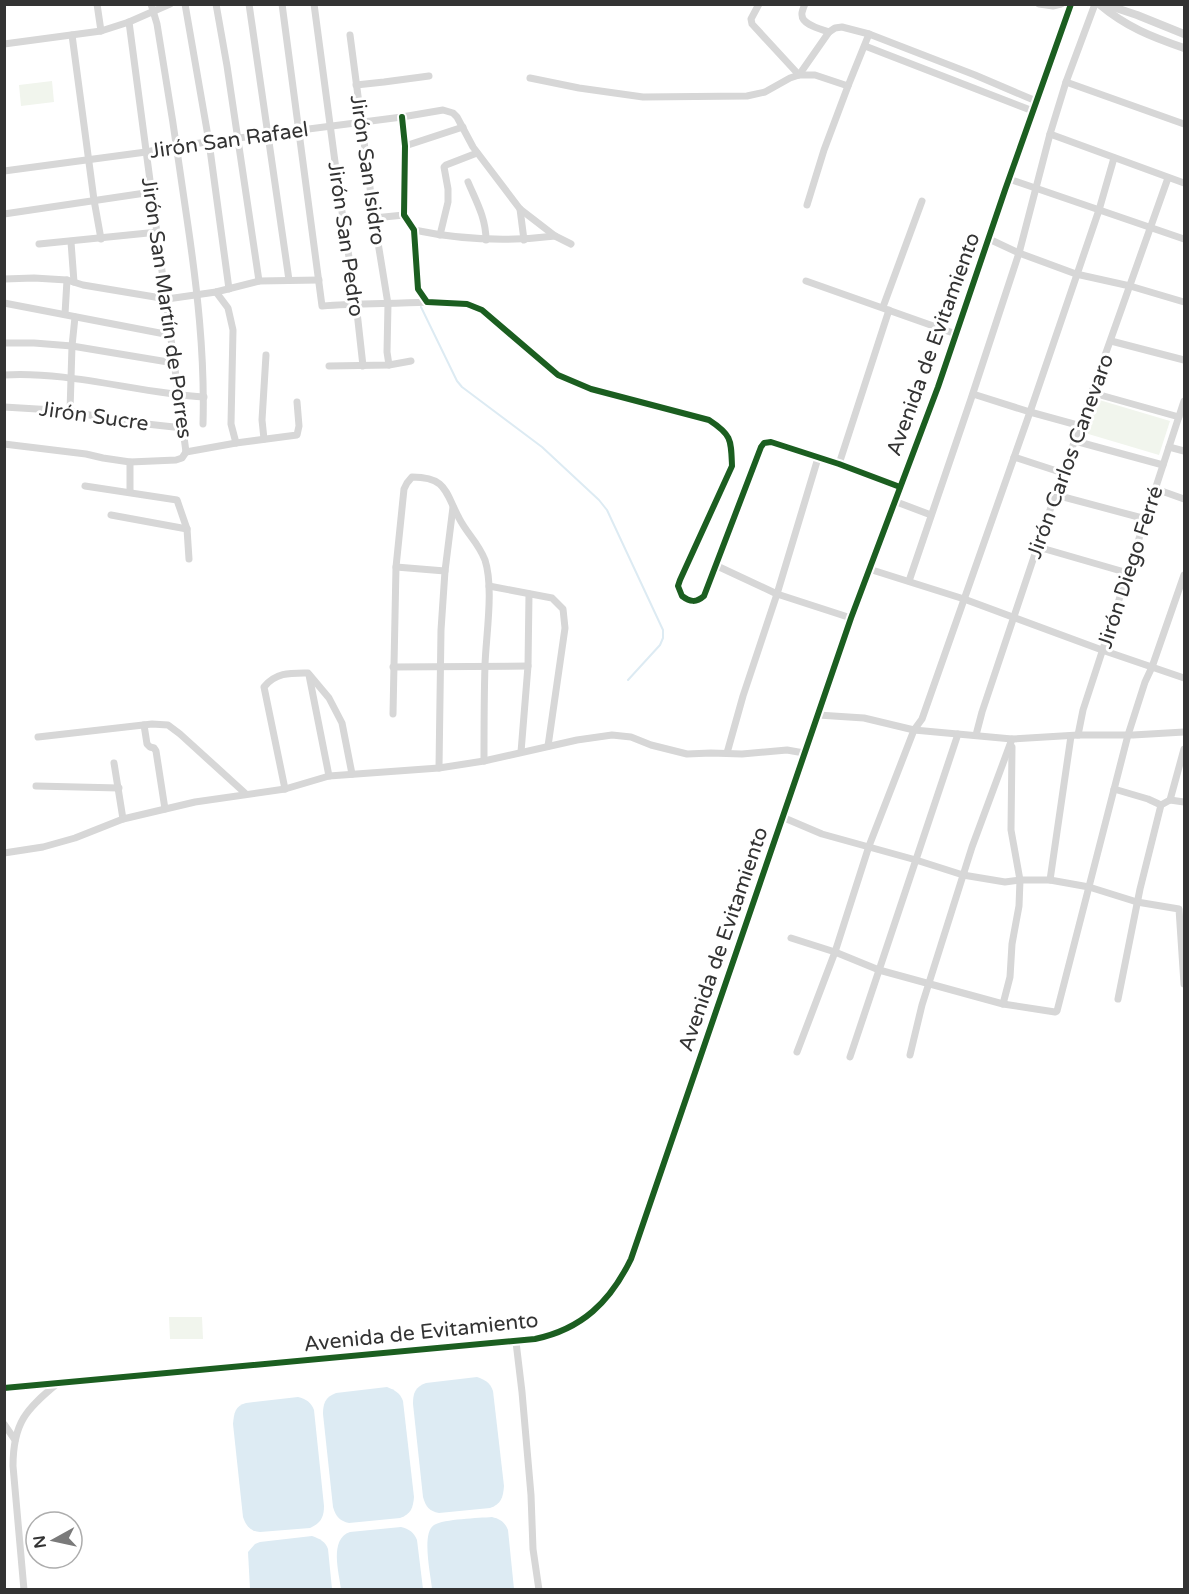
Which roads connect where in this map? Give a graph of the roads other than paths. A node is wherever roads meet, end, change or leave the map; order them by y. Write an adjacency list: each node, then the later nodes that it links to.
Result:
1 (97, 4): 16 (street)
2 (170, 4): 14 (street)
3 (185, 4): 42 (street)
4 (216, 4): 41 (street)
5 (249, 4): 39 (street)
6 (282, 4): 38 (street)
7 (314, 4): 36 (street, Jirón San Pedro)
8 (759, 4): 25 (street)
9 (804, 4): 17 (street)
10 (1039, 4): 11 (street)
11 (1060, 4)
12 (1071, 4): 31 (street, Avenida de Evitamiento)
13 (1099, 4): 19 (street); 24 (street); 28 (street)
14 (153, 8): 15 (street); 43 (street)
15 (129, 22): 16 (street); 45 (street, Jirón San Martín de Porres)
16 (101, 31): 20 (street)
17 (828, 32): 18 (street); 25 (street)
18 (869, 34): 23 (street); 31 (street)
19 (1185, 34)
20 (72, 35): 22 (street); 48 (street)
21 (350, 35): 29 (street, Jirón San Isidro)
22 (4, 44)
23 (865, 46): 30 (street); 32 (street)
24 (1185, 48)
25 (799, 75): 27 (street); 30 (street)
26 (429, 76): 29 (street)
27 (530, 78)
28 (1066, 82): 35 (street); 40 (street)
29 (356, 85): 34 (street, Jirón San Isidro)
30 (848, 86): 58 (street)
31 (1036, 101): 32 (street, Avenida de Evitamiento)
32 (1033, 111): 51 (street, Avenida de Evitamiento)
33 (402, 117): 34 (street, Jirón San Rafael); 37 (street, Jirón San Rafael); 44 (street)
34 (362, 122): 36 (street, Jirón San Rafael); 63 (street, Jirón San Isidro)
35 (1185, 124)
36 (330, 126): 38 (street, Jirón San Rafael); 93 (street, Jirón San Pedro)
37 (463, 127): 44 (street); 46 (street)
38 (299, 130): 39 (street, Jirón San Rafael); 81 (street)
39 (268, 134): 41 (street, Jirón San Rafael); 80 (street)
40 (1050, 134): 47 (street); 54 (street)
41 (238, 138): 42 (street, Jirón San Rafael); 84 (street)
42 (208, 142): 43 (street, Jirón San Rafael); 86 (street)
43 (177, 146): 45 (street, Jirón San Rafael); 88 (street)
44 (405, 146): 62 (street)
45 (146, 152): 48 (street, Jirón San Rafael); 55 (street, Jirón San Martín de Porres)
46 (477, 153): 59 (street); 67 (street)
47 (1114, 159): 50 (street); 60 (street)
48 (89, 160): 49 (street, Jirón San Rafael); 56 (street)
49 (4, 171)
50 (1168, 178): 53 (street); 64 (street, Jirón Carlos Canevaro)
51 (1009, 179): 54 (street); 69 (street, Avenida de Evitamiento)
52 (468, 182): 72 (street)
53 (1185, 183)
54 (1036, 188): 60 (street); 77 (street)
55 (152, 192): 56 (street); 66 (street, Jirón San Martín de Porres)
56 (94, 200): 61 (street); 70 (street)
57 (922, 201): 95 (street)
58 (807, 206)
59 (519, 209): 68 (street); 73 (street)
60 (1099, 210): 64 (street); 78 (street)
61 (4, 214)
62 (404, 215): 63 (street); 65 (street)
63 (374, 218): 94 (street, Jirón San Isidro)
64 (1152, 228): 71 (street); 85 (street, Jirón Carlos Canevaro)
65 (414, 230): 67 (street); 90 (street)
66 (158, 232): 70 (street); 89 (street, Jirón San Martín de Porres)
67 (440, 235): 72 (street)
68 (555, 236): 73 (street); 76 (street)
69 (988, 238): 77 (street); 98 (street, Avenida de Evitamiento)
70 (101, 239): 74 (street)
71 (1185, 239)
72 (486, 240): 73 (street)
73 (524, 240)
74 (71, 242): 75 (street); 83 (street)
75 (39, 244)
76 (571, 244)
77 (1019, 253): 78 (street); 112 (street)
78 (1076, 274): 85 (street); 120 (street)
79 (4, 279): 83 (street)
80 (289, 280): 81 (street); 84 (street)
81 (319, 280): 93 (street)
82 (806, 280): 95 (street)
83 (70, 281): 89 (street); 96 (street)
84 (259, 282): 86 (street)
85 (1130, 286): 91 (street); 100 (street, Jirón Carlos Canevaro)
86 (229, 289): 87 (street)
87 (216, 292): 88 (street); 127 (street)
88 (198, 295): 89 (street); 115 (street)
89 (166, 299): 99 (street, Jirón San Martín de Porres)
90 (427, 302): 94 (street); 152 (street)
91 (1185, 302)
92 (4, 303): 96 (street)
93 (356, 303): 94 (street); 109 (street, Jirón San Pedro)
94 (388, 304): 107 (street, Jirón San Isidro)
95 (886, 308): 98 (street); 135 (street)
96 (65, 314): 97 (street)
97 (75, 317): 99 (street); 102 (street)
98 (956, 334): 139 (street, Avenida de Evitamiento)
99 (170, 335): 106 (street, Jirón San Martín de Porres)
100 (1111, 341): 104 (street); 113 (street, Jirón Carlos Canevaro)
101 (4, 343): 102 (street)
102 (72, 346): 106 (street); 111 (street)
103 (266, 355): 125 (street)
104 (1185, 360)
105 (411, 361): 107 (street)
106 (174, 363): 114 (street, Jirón San Martín de Porres)
107 (389, 365): 109 (street)
108 (329, 366): 109 (street)
109 (363, 366)
110 (4, 375): 111 (street)
111 (71, 379): 114 (street); 119 (street)
112 (973, 393): 120 (street); 147 (street)
113 (1093, 393): 121 (street); 123 (street, Jirón Carlos Canevaro)
114 (179, 395): 115 (street); 124 (street, Jirón San Martín de Porres)
115 (204, 397): 122 (street)
116 (1185, 400): 121 (street, Jirón Diego Ferré)
117 (297, 402): 125 (street)
118 (4, 407): 119 (street, Jirón Sucre)
119 (70, 411): 124 (street, Jirón Sucre)
120 (1030, 412): 123 (street); 132 (street)
121 (1179, 417): 129 (street, Jirón Diego Ferré)
122 (203, 424)
123 (1081, 426): 126 (street, Jirón Carlos Canevaro)
124 (183, 428): 131 (street, Jirón San Martín de Porres)
125 (264, 439): 127 (street)
126 (1075, 441): 136 (street); 137 (street, Jirón Carlos Canevaro)
127 (236, 443): 131 (street)
128 (4, 444): 134 (street)
129 (1170, 447): 130 (street); 136 (street, Jirón Diego Ferré)
130 (1185, 451)
131 (186, 452): 134 (street)
132 (1014, 457): 137 (street); 162 (street)
133 (818, 458): 135 (street); 152 (street); 161 (street)
134 (130, 462): 141 (street)
135 (839, 464): 139 (street)
136 (1163, 465): 140 (street, Jirón Diego Ferré)
137 (1063, 473): 142 (street, Jirón Carlos Canevaro)
138 (85, 486): 141 (street)
139 (900, 487): 144 (street, Avenida de Evitamiento)
140 (1156, 489): 143 (street); 148 (street, Jirón Diego Ferré)
141 (130, 492): 149 (street)
142 (1056, 495): 148 (street); 150 (street, Jirón Carlos Canevaro)
143 (1185, 499)
144 (894, 501): 147 (street); 154 (street, Avenida de Evitamiento)
145 (453, 504): 153 (street); 155 (street); 159 (street)
146 (111, 515): 149 (street)
147 (932, 515): 158 (street)
148 (1146, 519): 156 (street, Jirón Diego Ferré)
149 (187, 529): 151 (street)
150 (1038, 547): 156 (street); 163 (street, Jirón Carlos Canevaro)
151 (189, 559)
152 (715, 565): 161 (street)
153 (396, 567): 155 (street); 169 (street)
154 (869, 569): 158 (street); 164 (street, Avenida de Evitamiento)
155 (445, 571): 166 (street)
156 (1128, 573): 165 (street, Jirón Diego Ferré)
157 (1185, 575): 170 (street)
158 (909, 581): 162 (street)
159 (489, 586): 160 (street); 167 (street)
160 (529, 594): 168 (street); 184 (street)
161 (777, 594): 164 (street); 187 (street)
162 (964, 599): 163 (street); 176 (street)
163 (1014, 617): 165 (street); 179 (street, Jirón Carlos Canevaro)
164 (851, 618): 174 (street, Avenida de Evitamiento)
165 (1102, 650): 170 (street); 181 (street, Jirón Diego Ferré)
166 (440, 666): 167 (street); 169 (street); 191 (street)
167 (485, 666): 168 (street); 189 (street)
168 (528, 666): 186 (street)
169 (393, 667): 173 (street)
170 (1152, 667): 172 (street); 180 (street)
171 (308, 673): 192 (street); 193 (street); 196 (street)
172 (1185, 678)
173 (393, 714)
174 (818, 715): 176 (street); 188 (street, Avenida de Evitamiento)
175 (144, 725): 182 (street); 198 (street); 202 (street)
176 (914, 730): 178 (street); 205 (street)
177 (1185, 732): 180 (street)
178 (958, 734): 179 (street); 207 (street)
179 (976, 735): 183 (street)
180 (1128, 735): 181 (street); 197 (street)
181 (1075, 736): 183 (street); 210 (street, Jirón Diego Ferré)
182 (39, 737)
183 (1012, 739): 208 (street); 209 (street)
184 (548, 746): 186 (street); 187 (street)
185 (1185, 749): 199 (street)
186 (521, 752): 189 (street)
187 (727, 753): 188 (street)
188 (804, 753): 203 (street, Avenida de Evitamiento)
189 (484, 761): 191 (street)
190 (114, 763): 195 (street)
191 (439, 768): 192 (street)
192 (352, 774): 193 (street)
193 (329, 776): 196 (street)
194 (36, 786): 195 (street)
195 (119, 788): 204 (street)
196 (285, 789): 198 (street)
197 (1114, 789): 201 (street); 211 (street)
198 (246, 794): 202 (street)
199 (1170, 800): 200 (street); 201 (street)
200 (1185, 802)
201 (1161, 805): 212 (street)
202 (165, 809): 204 (street)
203 (782, 817): 205 (street); 224 (street, Avenida de Evitamiento)
204 (123, 819): 206 (street)
205 (869, 846): 207 (street); 215 (street)
206 (4, 853)
207 (916, 860): 208 (street); 216 (street)
208 (963, 875): 209 (street); 217 (street)
209 (1020, 880): 210 (street); 220 (street)
210 (1050, 880): 211 (street)
211 (1089, 888): 212 (street); 220 (street)
212 (1137, 902): 213 (street); 219 (street)
213 (1182, 909): 218 (street)
214 (792, 938): 215 (street)
215 (835, 952): 216 (street); 221 (street)
216 (879, 970): 217 (street); 223 (street)
217 (929, 984): 220 (street); 222 (street)
218 (1185, 984)
219 (1118, 999)
220 (1004, 1004)
221 (797, 1052)
222 (910, 1055)
223 (850, 1058)
224 (516, 1342): 225 (street, Avenida de Evitamiento); 230 (street)
225 (58, 1383): 226 (street, Avenida de Evitamiento); 228 (street)
226 (4, 1388)
227 (4, 1425): 228 (street)
228 (15, 1440): 229 (street)
229 (24, 1590)
230 (539, 1590)

